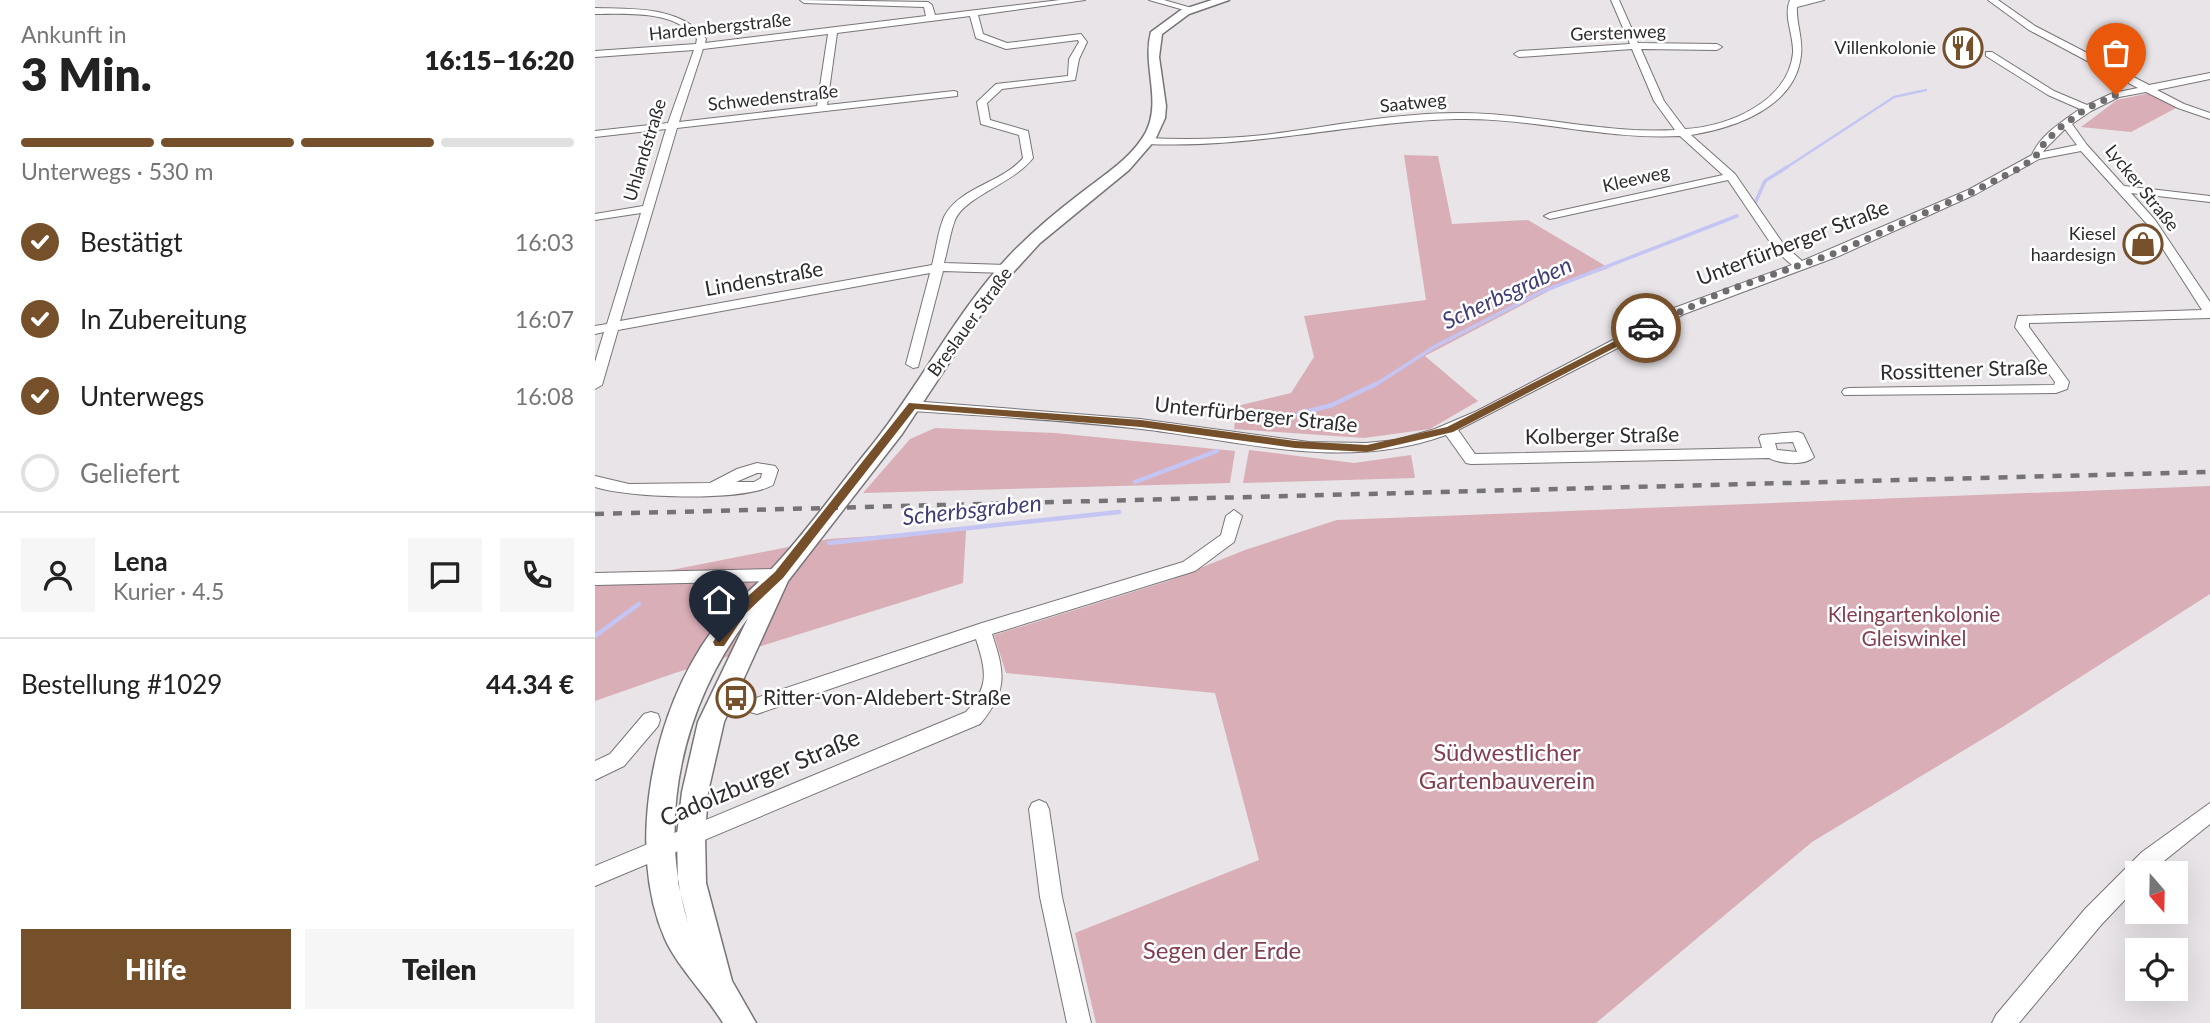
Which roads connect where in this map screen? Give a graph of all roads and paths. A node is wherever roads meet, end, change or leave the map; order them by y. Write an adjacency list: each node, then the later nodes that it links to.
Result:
1 (804, 0): 13 (street, Hardenbergstraße)
2 (1081, 0): 8 (street, Hardenbergstraße)
3 (1153, 0): 10 (street)
4 (1223, 0): 10 (main road, Breslauer Straße)
5 (1615, 0): 15 (street)
6 (1820, 0): 9 (street)
7 (1993, 0): 22 (street)
8 (1047, 2): 12 (street, Hardenbergstraße)
9 (1793, 2): 29 (street, Saatweg)
10 (1191, 9): 32 (main road, Breslauer Straße)
11 (595, 11): 16 (street)
12 (973, 12): 13 (street, Hardenbergstraße); 43 (street)
13 (931, 18): 14 (street, Hardenbergstraße)
14 (833, 30): 16 (street, Hardenbergstraße); 25 (street)
15 (1637, 46): 17 (street, Gerstenweg); 19 (street, Gerstenweg); 29 (street)
16 (698, 47): 18 (street, Hardenbergstraße); 28 (street, Uhlandstraße)
17 (1717, 47)
18 (595, 54)
19 (1519, 54)
20 (1989, 54): 24 (street)
21 (2210, 76): 22 (street, Unterfürberger Straße)
22 (2147, 88): 24 (street, Unterfürberger Straße); 26 (street)
23 (954, 94): 25 (street, Schwedenstraße)
24 (2087, 108): 27 (street, Unterfürberger Straße)
25 (821, 110): 28 (street, Schwedenstraße)
26 (2210, 116)
27 (2067, 124): 31 (street, Unterfürberger Straße); 33 (street, Lycker Straße)
28 (672, 127): 30 (street, Schwedenstraße); 39 (street, Uhlandstraße)
29 (1683, 133): 32 (street, Saatweg); 36 (street)
30 (595, 134)
31 (2051, 137): 33 (street); 34 (street, Unterfürberger Straße); 35 (street, Unterfürberger Straße)
32 (1147, 141): 44 (main road, Breslauer Straße)
33 (2081, 143): 34 (street, Unterfürberger Straße); 37 (street, Lycker Straße)
34 (2069, 148): 35 (street, Unterfürberger Straße)
35 (2036, 156): 42 (street, Unterfürberger Straße)
36 (1731, 176): 40 (street, Kleeweg); 42 (street)
37 (2124, 189): 38 (street); 45 (street, Lycker Straße)
38 (2210, 199)
39 (646, 209): 41 (street); 46 (street, Uhlandstraße)
40 (1550, 216)
41 (595, 217)
42 (1799, 265): 52 (street, Unterfürberger Straße)
43 (940, 267): 44 (street, Lindenstraße); 46 (street, Lindenstraße); 48 (street)
44 (1006, 269): 51 (main road, Breslauer Straße)
45 (2210, 313): 50 (street, Rossittener Straße)
46 (611, 327): 47 (street, Lindenstraße); 49 (street, Uhlandstraße)
47 (595, 330)
48 (913, 364)
49 (595, 386)
50 (1849, 392)
51 (912, 405): 52 (street, Unterfürberger Straße); 57 (main road, Breslauer Straße)
52 (1450, 430): 53 (street, Kolberger Straße)
53 (1770, 453)
54 (595, 481): 55 (street)
55 (716, 487)
56 (1234, 516): 59 (street)
57 (779, 575): 58 (street); 65 (main road, Breslauer Straße); 66 (main road, Breslauer Straße)
58 (595, 579)
59 (982, 630): 60 (street); 65 (street, Cadolzburger Straße)
60 (757, 706)
61 (650, 720): 62 (street)
62 (595, 771)
63 (1039, 809): 70 (street)
64 (2210, 812): 71 (street)
65 (691, 835): 66 (street, Cadolzburger Straße); 68 (main road, Breslauer Straße)
66 (659, 849): 67 (street, Cadolzburger Straße); 68 (main road, Breslauer Straße)
67 (595, 876)
68 (722, 991): 69 (main road, Breslauer Straße)
69 (741, 1023)
70 (1079, 1023)
71 (2004, 1023)

